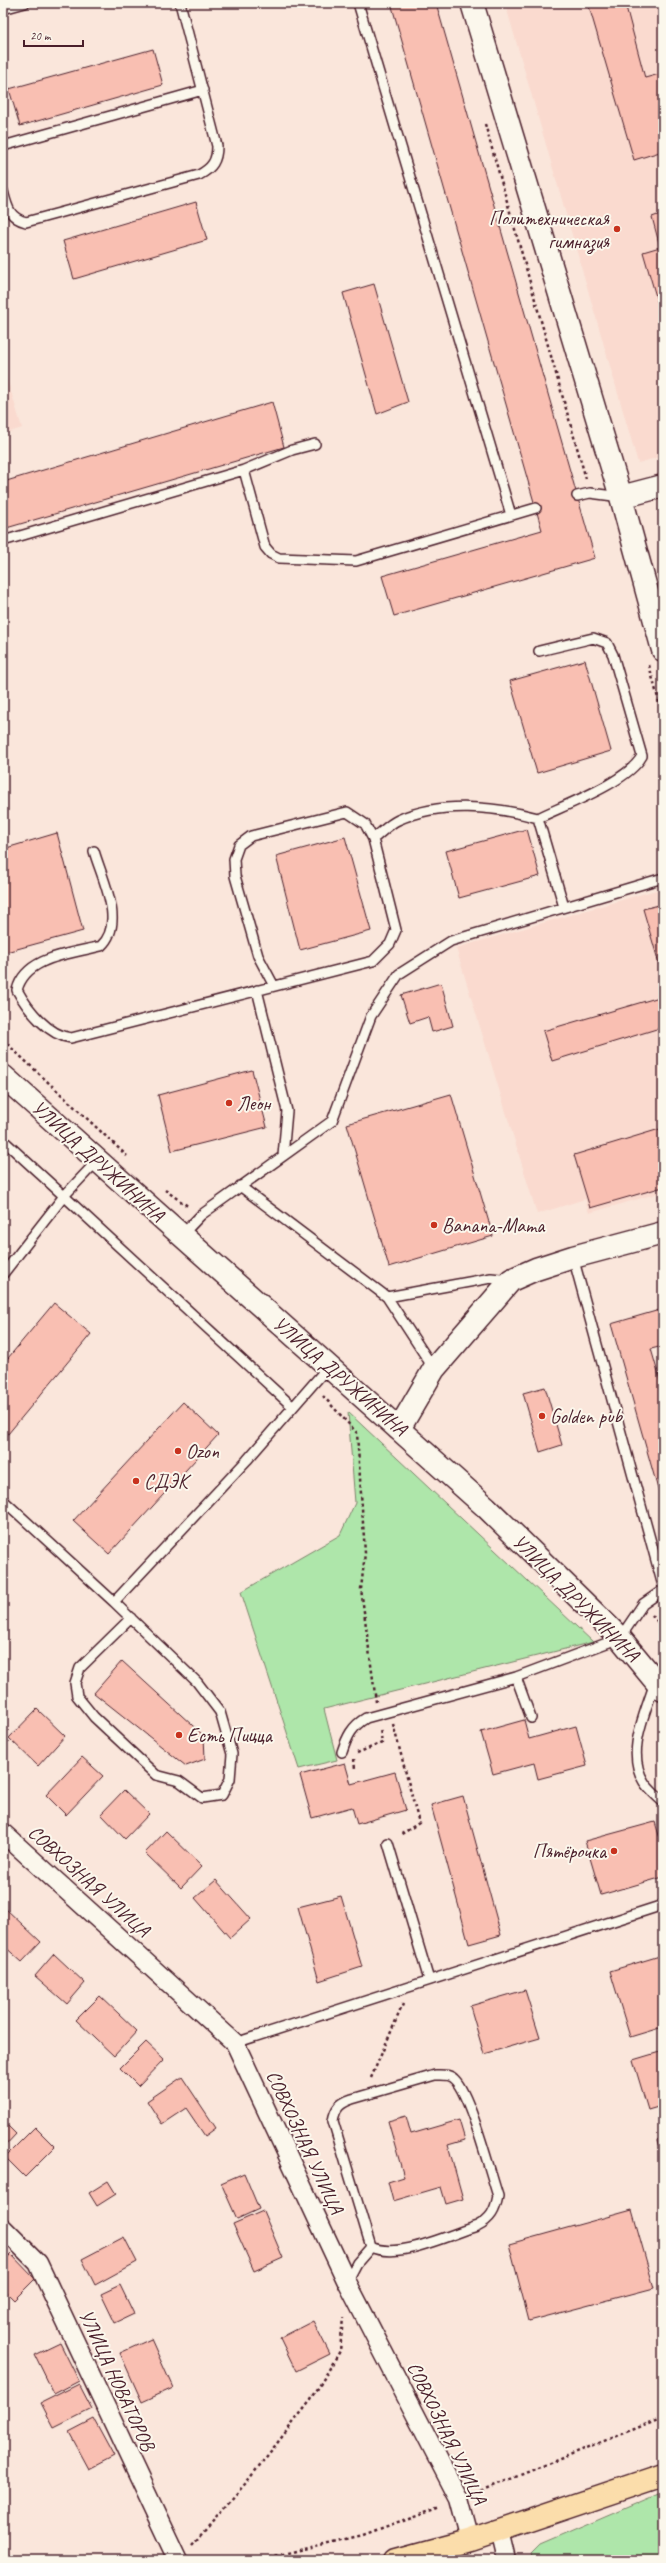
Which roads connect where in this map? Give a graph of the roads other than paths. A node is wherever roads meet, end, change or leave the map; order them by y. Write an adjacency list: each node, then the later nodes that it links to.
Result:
1 (24, 3): 5 (lane)
2 (180, 3): 6 (lane)
3 (358, 3): 15 (lane)
4 (472, 3): 13 (street)
5 (3, 9)
6 (203, 90): 7 (lane); 8 (lane)
7 (3, 146)
8 (3, 191)
9 (315, 444): 10 (lane)
10 (244, 470): 15 (lane); 16 (lane)
11 (663, 486): 13 (street)
12 (577, 496): 13 (lane)
13 (621, 498): 18 (street)
14 (536, 508): 15 (lane)
15 (512, 515)
16 (3, 541)
17 (539, 651): 19 (lane)
18 (656, 657)
19 (538, 818): 20 (lane); 23 (lane)
20 (373, 839): 24 (lane); 24 (lane)
21 (94, 851): 25 (lane)
22 (663, 878): 23 (lane)
23 (564, 907): 28 (lane)
24 (274, 986): 25 (lane)
25 (257, 990): 28 (lane)
26 (3, 1076): 29 (street, УЛИЦА ДРУЖИНИНА)
27 (3, 1140): 31 (lane)
28 (283, 1156): 30 (lane)
29 (97, 1161): 31 (lane); 33 (street, УЛИЦА ДРУЖИНИНА)
30 (240, 1186): 33 (lane); 37 (lane)
31 (64, 1196): 35 (lane); 40 (lane)
32 (663, 1233): 34 (street)
33 (181, 1236): 38 (street, УЛИЦА ДРУЖИНИНА)
34 (573, 1257): 36 (street); 43 (lane)
35 (3, 1274)
36 (511, 1280): 37 (lane); 39 (street)
37 (388, 1297): 39 (lane)
38 (328, 1367): 40 (lane); 41 (street, УЛИЦА ДРУЖИНИНА)
39 (434, 1369): 41 (street)
40 (293, 1407): 45 (lane)
41 (399, 1429): 47 (street, УЛИЦА ДРУЖИНИНА)
42 (3, 1500): 45 (lane)
43 (663, 1586)
44 (663, 1590): 47 (lane)
45 (114, 1602): 46 (lane)
46 (131, 1618): 46 (lane)
47 (620, 1638): 48 (lane); 49 (street, УЛИЦА ДРУЖИНИНА)
48 (516, 1677): 50 (lane); 51 (lane)
49 (659, 1685): 52 (lane)
50 (531, 1718)
51 (342, 1752)
52 (663, 1802)
53 (3, 1833): 57 (street, СОВХОЗНАЯ УЛИЦА)
54 (388, 1843): 56 (lane)
55 (663, 1904): 56 (lane)
56 (429, 1980): 57 (lane)
57 (235, 2043): 60 (street, СОВХОЗНАЯ УЛИЦА)
58 (3, 2228): 64 (street, УЛИЦА НОВАТОРОВ)
59 (371, 2247): 59 (lane); 60 (lane)
60 (347, 2282): 63 (street, СОВХОЗНАЯ УЛИЦА)
61 (663, 2475): 62 (main road)
62 (499, 2531): 63 (main road); 66 (street)
63 (470, 2540): 65 (main road)
64 (177, 2559)
65 (396, 2560)
66 (506, 2560)

